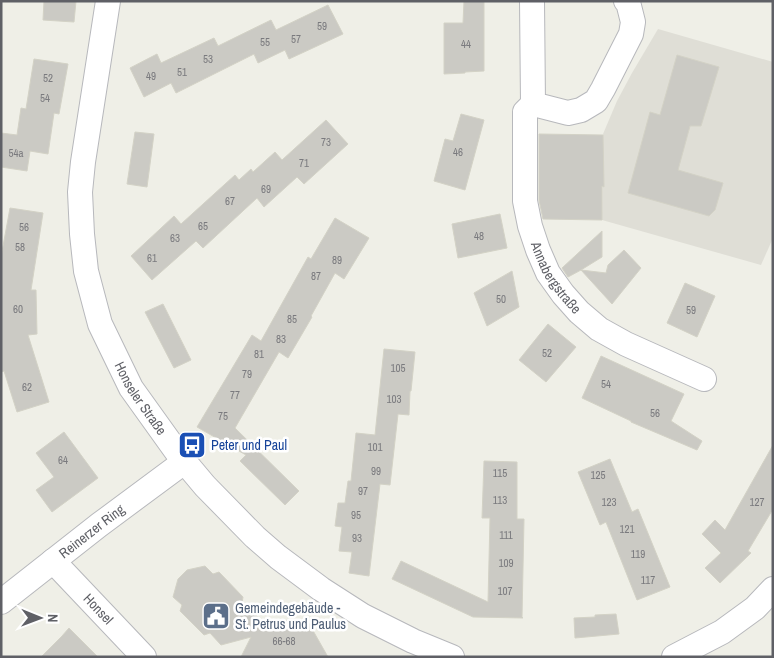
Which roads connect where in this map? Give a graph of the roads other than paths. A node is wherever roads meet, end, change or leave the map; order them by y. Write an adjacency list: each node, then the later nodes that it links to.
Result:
1 (108, 1): 6 (street, Honseler Straße)
2 (532, 1): 4 (street, Annabergstraße)
3 (626, 1): 4 (street)
4 (533, 104): 5 (street, Annabergstraße)
5 (704, 379)
6 (184, 462): 7 (street, Reinerzer Ring); 11 (street, Honseler Straße)
7 (53, 561): 9 (street, Reinerzer Ring); 10 (street, Honsel)
8 (773, 589): 12 (street)
9 (1, 602)
10 (144, 657)
11 (452, 657)
12 (674, 657)

